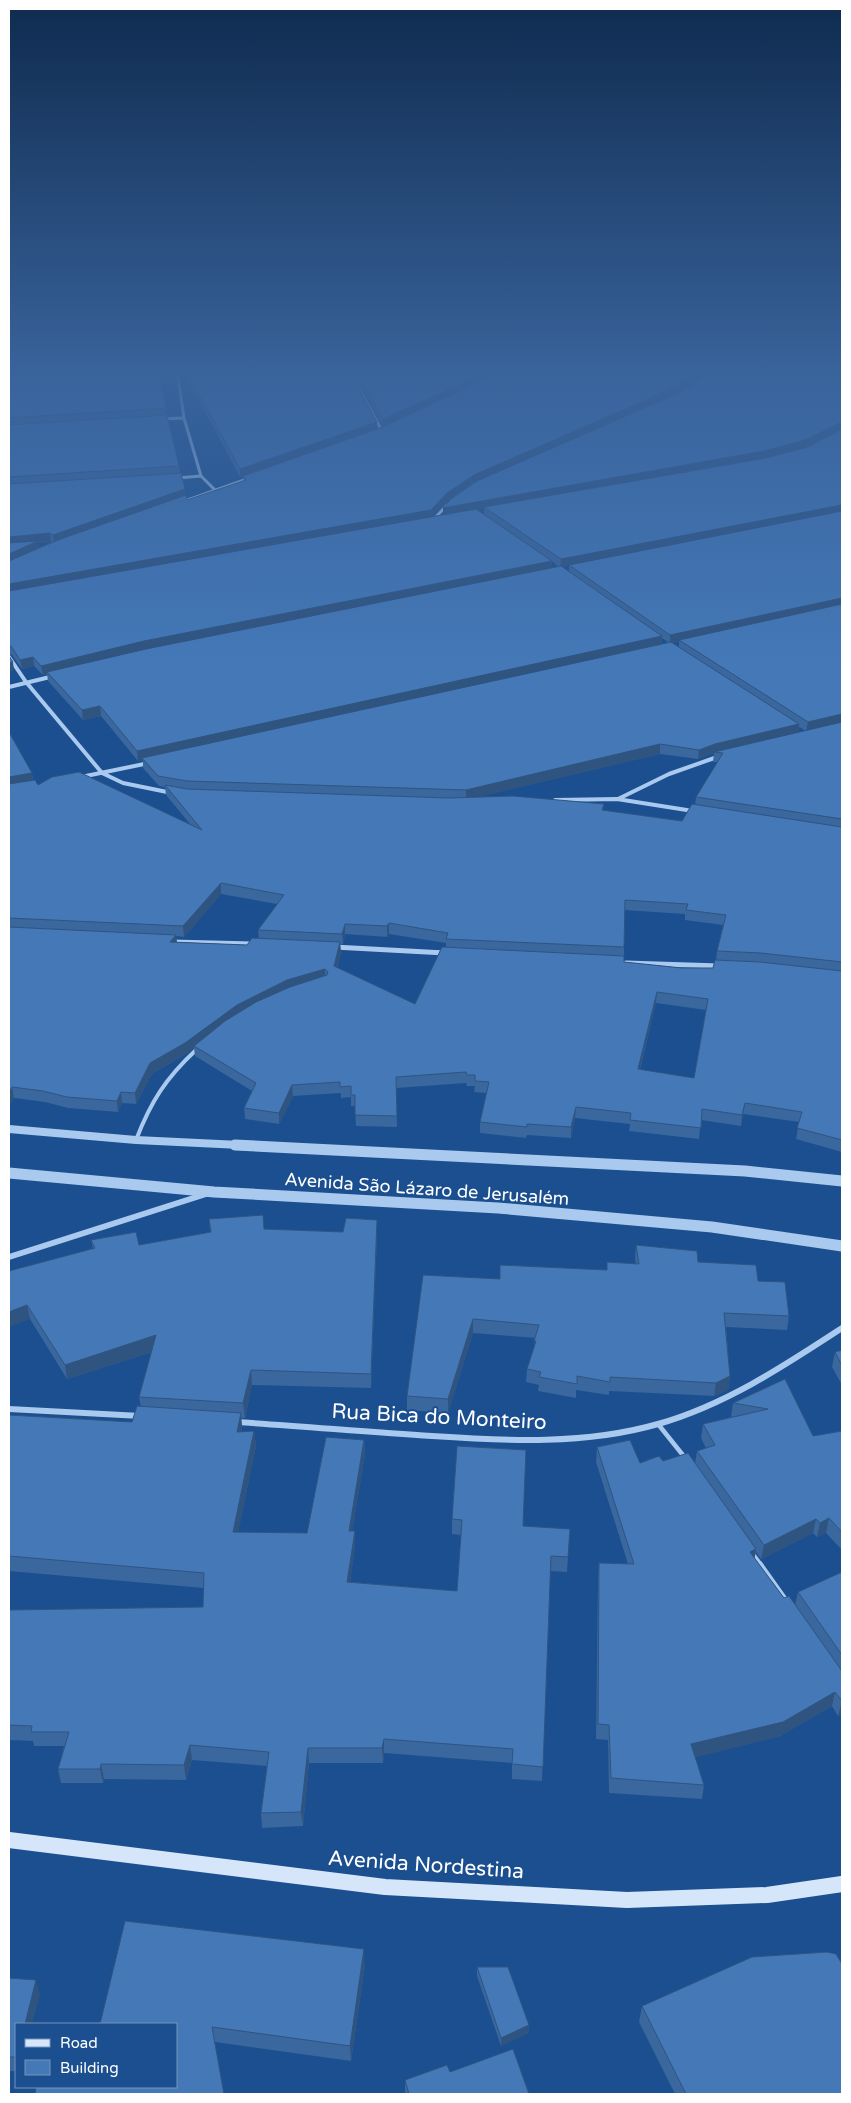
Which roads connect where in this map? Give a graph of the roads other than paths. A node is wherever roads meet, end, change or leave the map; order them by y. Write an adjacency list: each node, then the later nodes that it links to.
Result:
1 (199, 468): 2 (street)
2 (201, 476): 4 (street); 5 (street)
3 (252, 477): 5 (street)
4 (172, 478)
5 (215, 490): 6 (street)
6 (177, 503)
7 (449, 504): 8 (street)
8 (441, 520)
9 (9, 657): 11 (street)
10 (63, 674): 11 (street)
11 (26, 682): 12 (street); 15 (street)
12 (9, 687)
13 (725, 754): 19 (street)
14 (150, 762): 15 (street)
15 (102, 773): 16 (street); 17 (street)
16 (74, 779)
17 (179, 794)
18 (550, 800): 19 (street)
19 (617, 800): 20 (street)
20 (703, 812)
21 (162, 942): 22 (street)
22 (259, 944)
23 (327, 947): 24 (street)
24 (454, 954)
25 (620, 962): 26 (street)
26 (729, 967)
27 (204, 1044): 29 (lane)
28 (9, 1129): 29 (street, Avenida São Lázaro de Jerusalém)
29 (136, 1140): 31 (street, Avenida São Lázaro de Jerusalém)
30 (9, 1173): 32 (street, Avenida São Lázaro de Jerusalém)
31 (842, 1181)
32 (214, 1192): 33 (street, Avenida São Lázaro de Jerusalém); 34 (street)
33 (842, 1246)
34 (9, 1257)
35 (842, 1328): 39 (street, Rua Bica do Monteiro)
36 (9, 1409): 37 (street)
37 (149, 1416)
38 (228, 1422): 39 (street, Rua Bica do Monteiro)
39 (658, 1424): 40 (lane)
40 (688, 1462)
41 (749, 1548): 42 (lane)
42 (793, 1611)
43 (9, 1840): 44 (main road, Avenida Nordestina)
44 (842, 1884)

